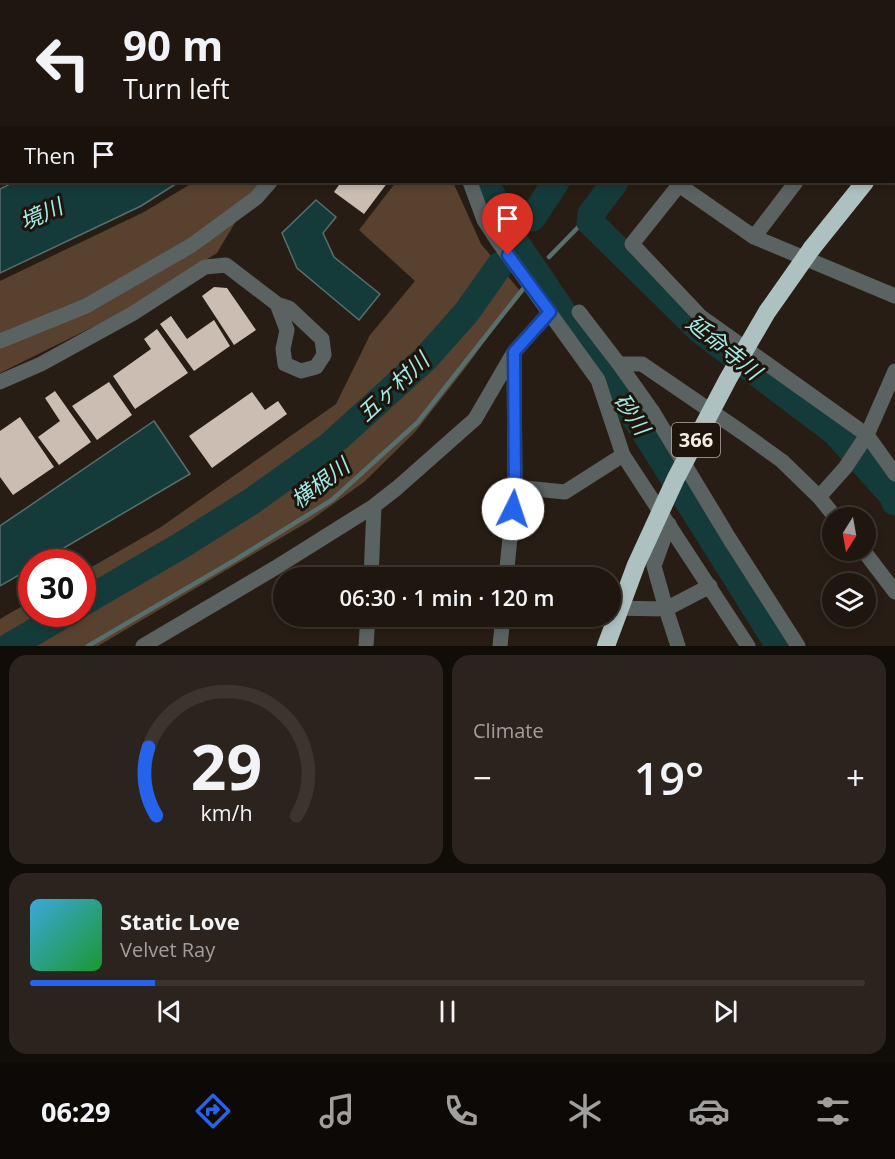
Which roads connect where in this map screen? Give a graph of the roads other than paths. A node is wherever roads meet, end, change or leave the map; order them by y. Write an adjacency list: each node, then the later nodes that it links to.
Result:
1 (269, 183): 13 (street)
2 (470, 183): 11 (street)
3 (795, 183): 7 (street)
4 (849, 183): 8 (highway, 366)
5 (858, 183): 8 (highway, 366)
6 (864, 183): 8 (highway, 366)
7 (754, 237): 9 (street); 19 (street)
8 (812, 248): 39 (highway, 366, bridge)
9 (895, 296)
10 (277, 304): 18 (street)
11 (550, 312): 14 (street); 17 (street)
12 (579, 312): 15 (street)
13 (0, 341)
14 (514, 352): 22 (street); 24 (street)
15 (619, 364): 17 (street); 23 (street); 42 (street)
16 (895, 370): 19 (street)
17 (599, 380): 20 (street)
18 (0, 382)
19 (866, 435): 21 (street); 23 (street)
20 (623, 455): 22 (street); 26 (street)
21 (895, 474)
22 (515, 487): 29 (street)
23 (819, 497): 25 (street)
24 (374, 506): 28 (street); 36 (street)
25 (827, 507)
26 (669, 524): 30 (street); 33 (street)
27 (872, 561): 31 (street)
28 (371, 567)
29 (507, 567)
30 (710, 586): 33 (street); 41 (street)
31 (895, 591)
32 (621, 608): 33 (street)
33 (666, 609): 40 (street)
34 (367, 627): 37 (street)
35 (502, 627): 38 (street)
36 (143, 646)
37 (366, 646)
38 (500, 646)
39 (606, 646)
40 (678, 646)
41 (748, 646)
42 (798, 646)

